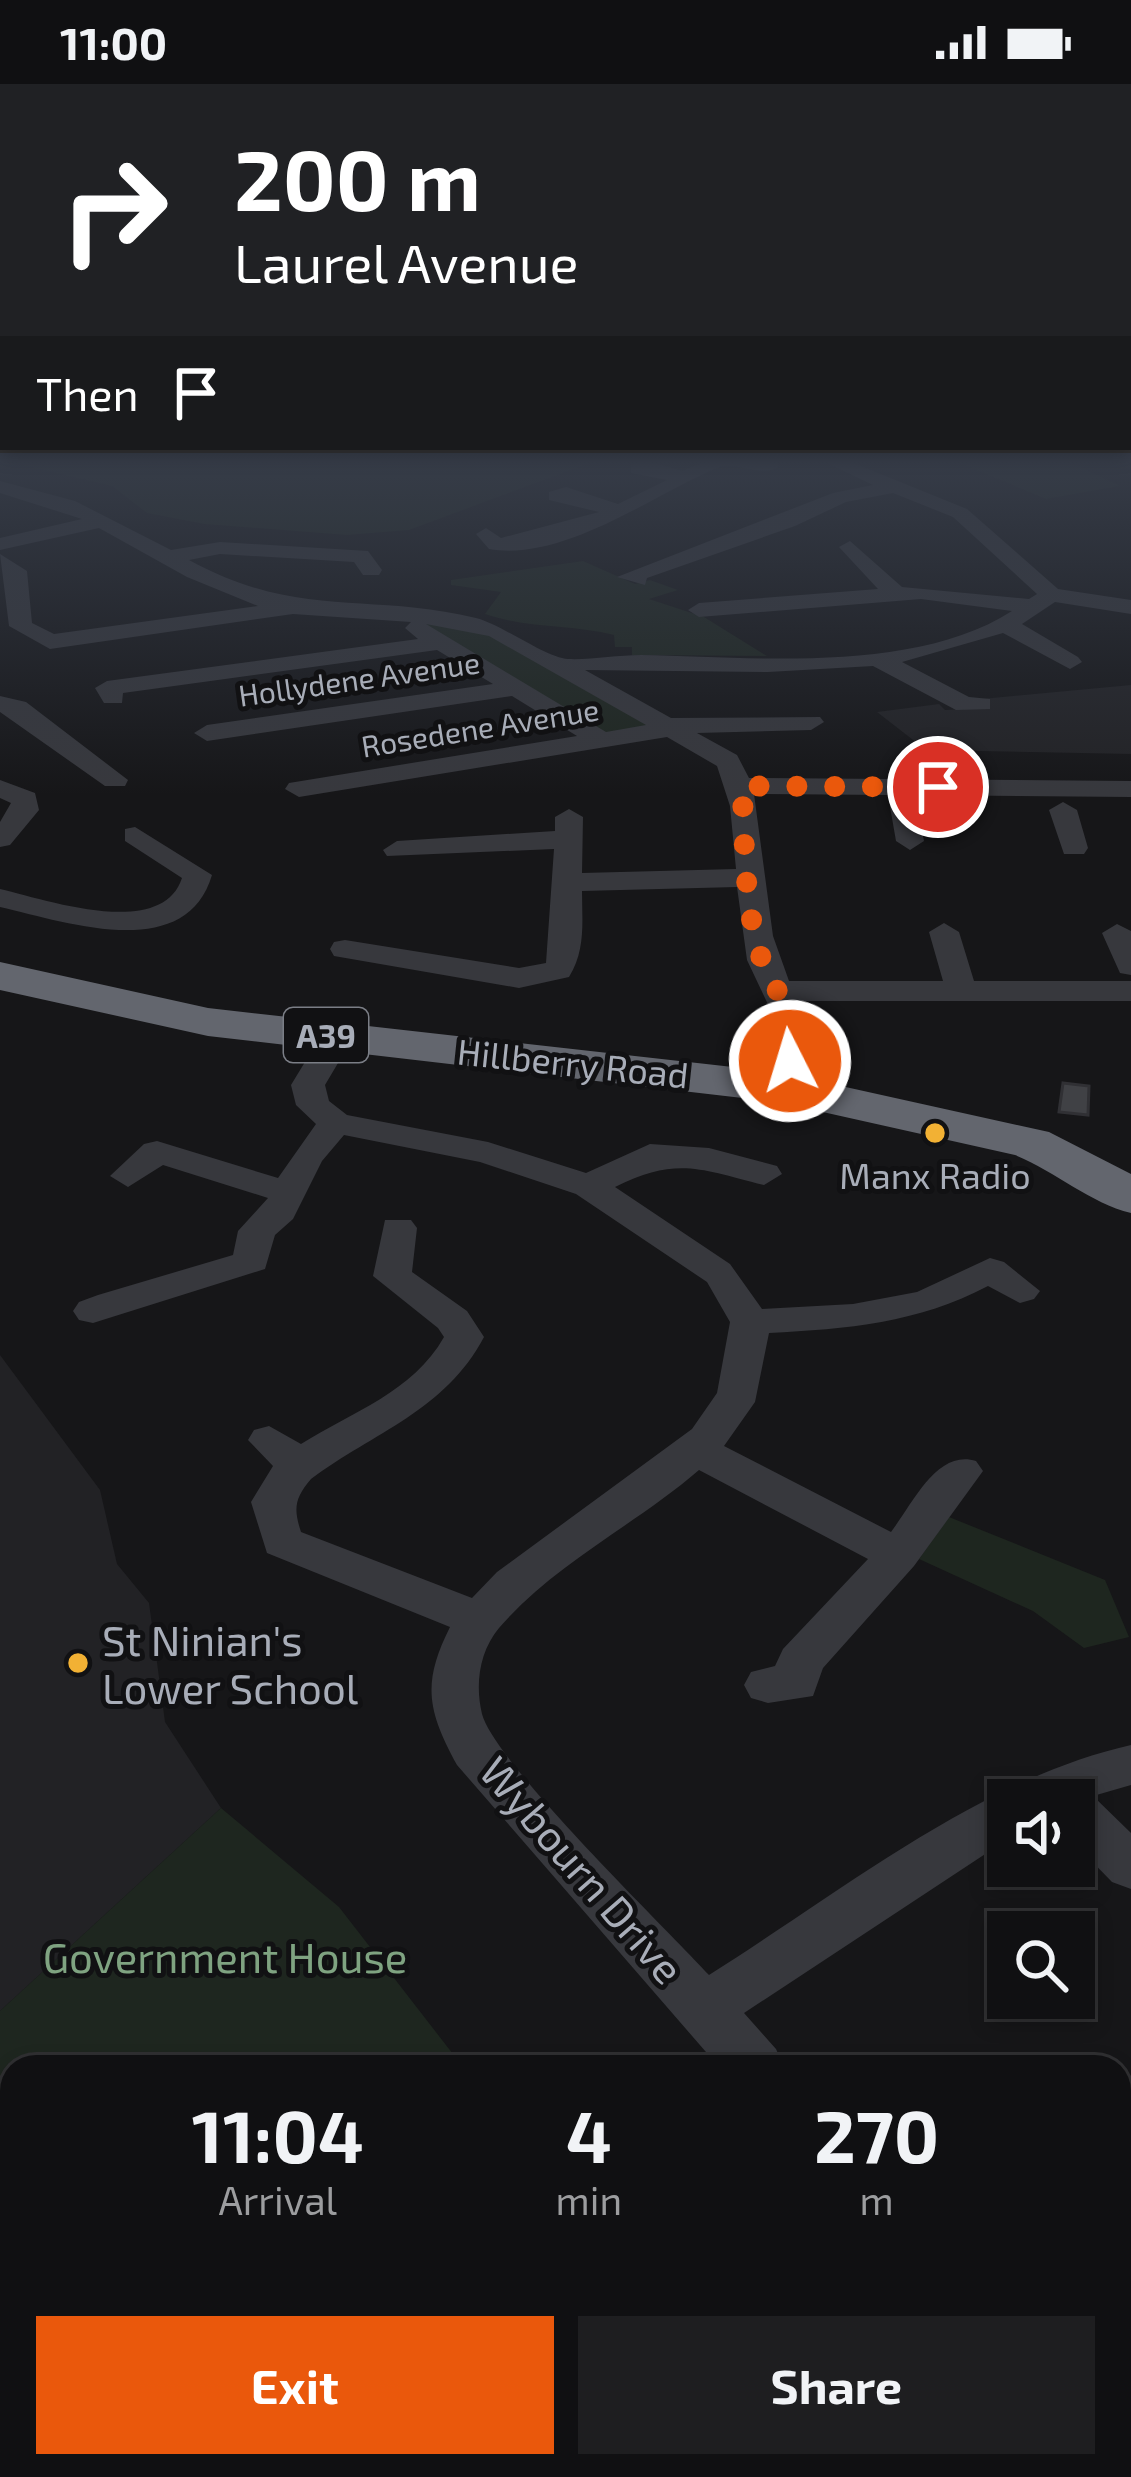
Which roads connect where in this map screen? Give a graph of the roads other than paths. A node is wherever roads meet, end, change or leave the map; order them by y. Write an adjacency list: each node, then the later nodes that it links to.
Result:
1 (16, 572): 9 (street)
2 (200, 572): 9 (street)
3 (642, 572): 6 (street)
4 (872, 572): 7 (street)
5 (1016, 572): 8 (street)
6 (626, 577)
7 (895, 592): 8 (street); 10 (street)
8 (1044, 601): 11 (street); 13 (street)
9 (291, 605): 12 (street)
10 (711, 606)
11 (1131, 607)
12 (409, 615): 14 (street); 17 (street)
13 (1004, 626): 15 (street); 16 (street)
14 (440, 643): 18 (street); 19 (street)
15 (874, 657): 17 (street); 21 (street)
16 (1070, 662)
17 (561, 668): 23 (street)
18 (519, 688): 24 (street, Hollydene Avenue); 25 (street)
19 (108, 689)
20 (0, 704): 26 (street)
21 (963, 705)
22 (811, 722): 23 (street, Rosedene Avenue)
23 (669, 727): 25 (street, Rosedene Avenue); 27 (street)
24 (207, 733)
25 (603, 740): 30 (street, Rosedene Avenue)
26 (115, 779)
27 (742, 786): 28 (street); 39 (street)
28 (900, 787): 32 (street); 36 (street)
29 (0, 788): 35 (street)
30 (299, 789)
31 (1131, 789): 32 (street)
32 (1059, 799): 33 (street); 37 (street)
33 (1131, 811)
34 (135, 835): 41 (street)
35 (0, 838)
36 (910, 841)
37 (1074, 848)
38 (398, 850): 40 (street)
39 (747, 878): 40 (street); 48 (street)
40 (569, 882): 44 (street)
41 (0, 898)
42 (944, 932): 47 (street)
43 (1117, 933): 45 (street)
44 (345, 949)
45 (1131, 966)
46 (0, 976): 50 (highway, Hillberry Road / A39)
47 (961, 990): 48 (street); 49 (street)
48 (778, 991): 51 (street)
49 (1131, 991)
50 (337, 1036): 51 (highway, Hillberry Road / A39); 52 (street)
51 (778, 1087): 57 (highway, Hillberry Road / A39)
52 (337, 1123): 55 (street); 56 (street)
53 (766, 1172): 55 (street)
54 (128, 1176): 56 (street)
55 (589, 1186): 60 (street)
56 (290, 1193): 61 (street)
57 (1131, 1197)
58 (398, 1228): 65 (street)
59 (990, 1270): 60 (street)
60 (730, 1292): 62 (street, Wybourn Drive)
61 (93, 1311)
62 (696, 1450): 64 (street); 65 (street, Wybourn Drive)
63 (961, 1471): 64 (street)
64 (898, 1555): 66 (street)
65 (478, 1618): 72 (street, Wybourn Drive)
66 (768, 1684)
67 (1131, 1765): 68 (street)
68 (1095, 1781)
69 (987, 1838): 72 (street)
70 (1095, 1840): 71 (street)
71 (1131, 1868)
72 (704, 2009): 73 (street, Wybourn Drive)
73 (744, 2055)

